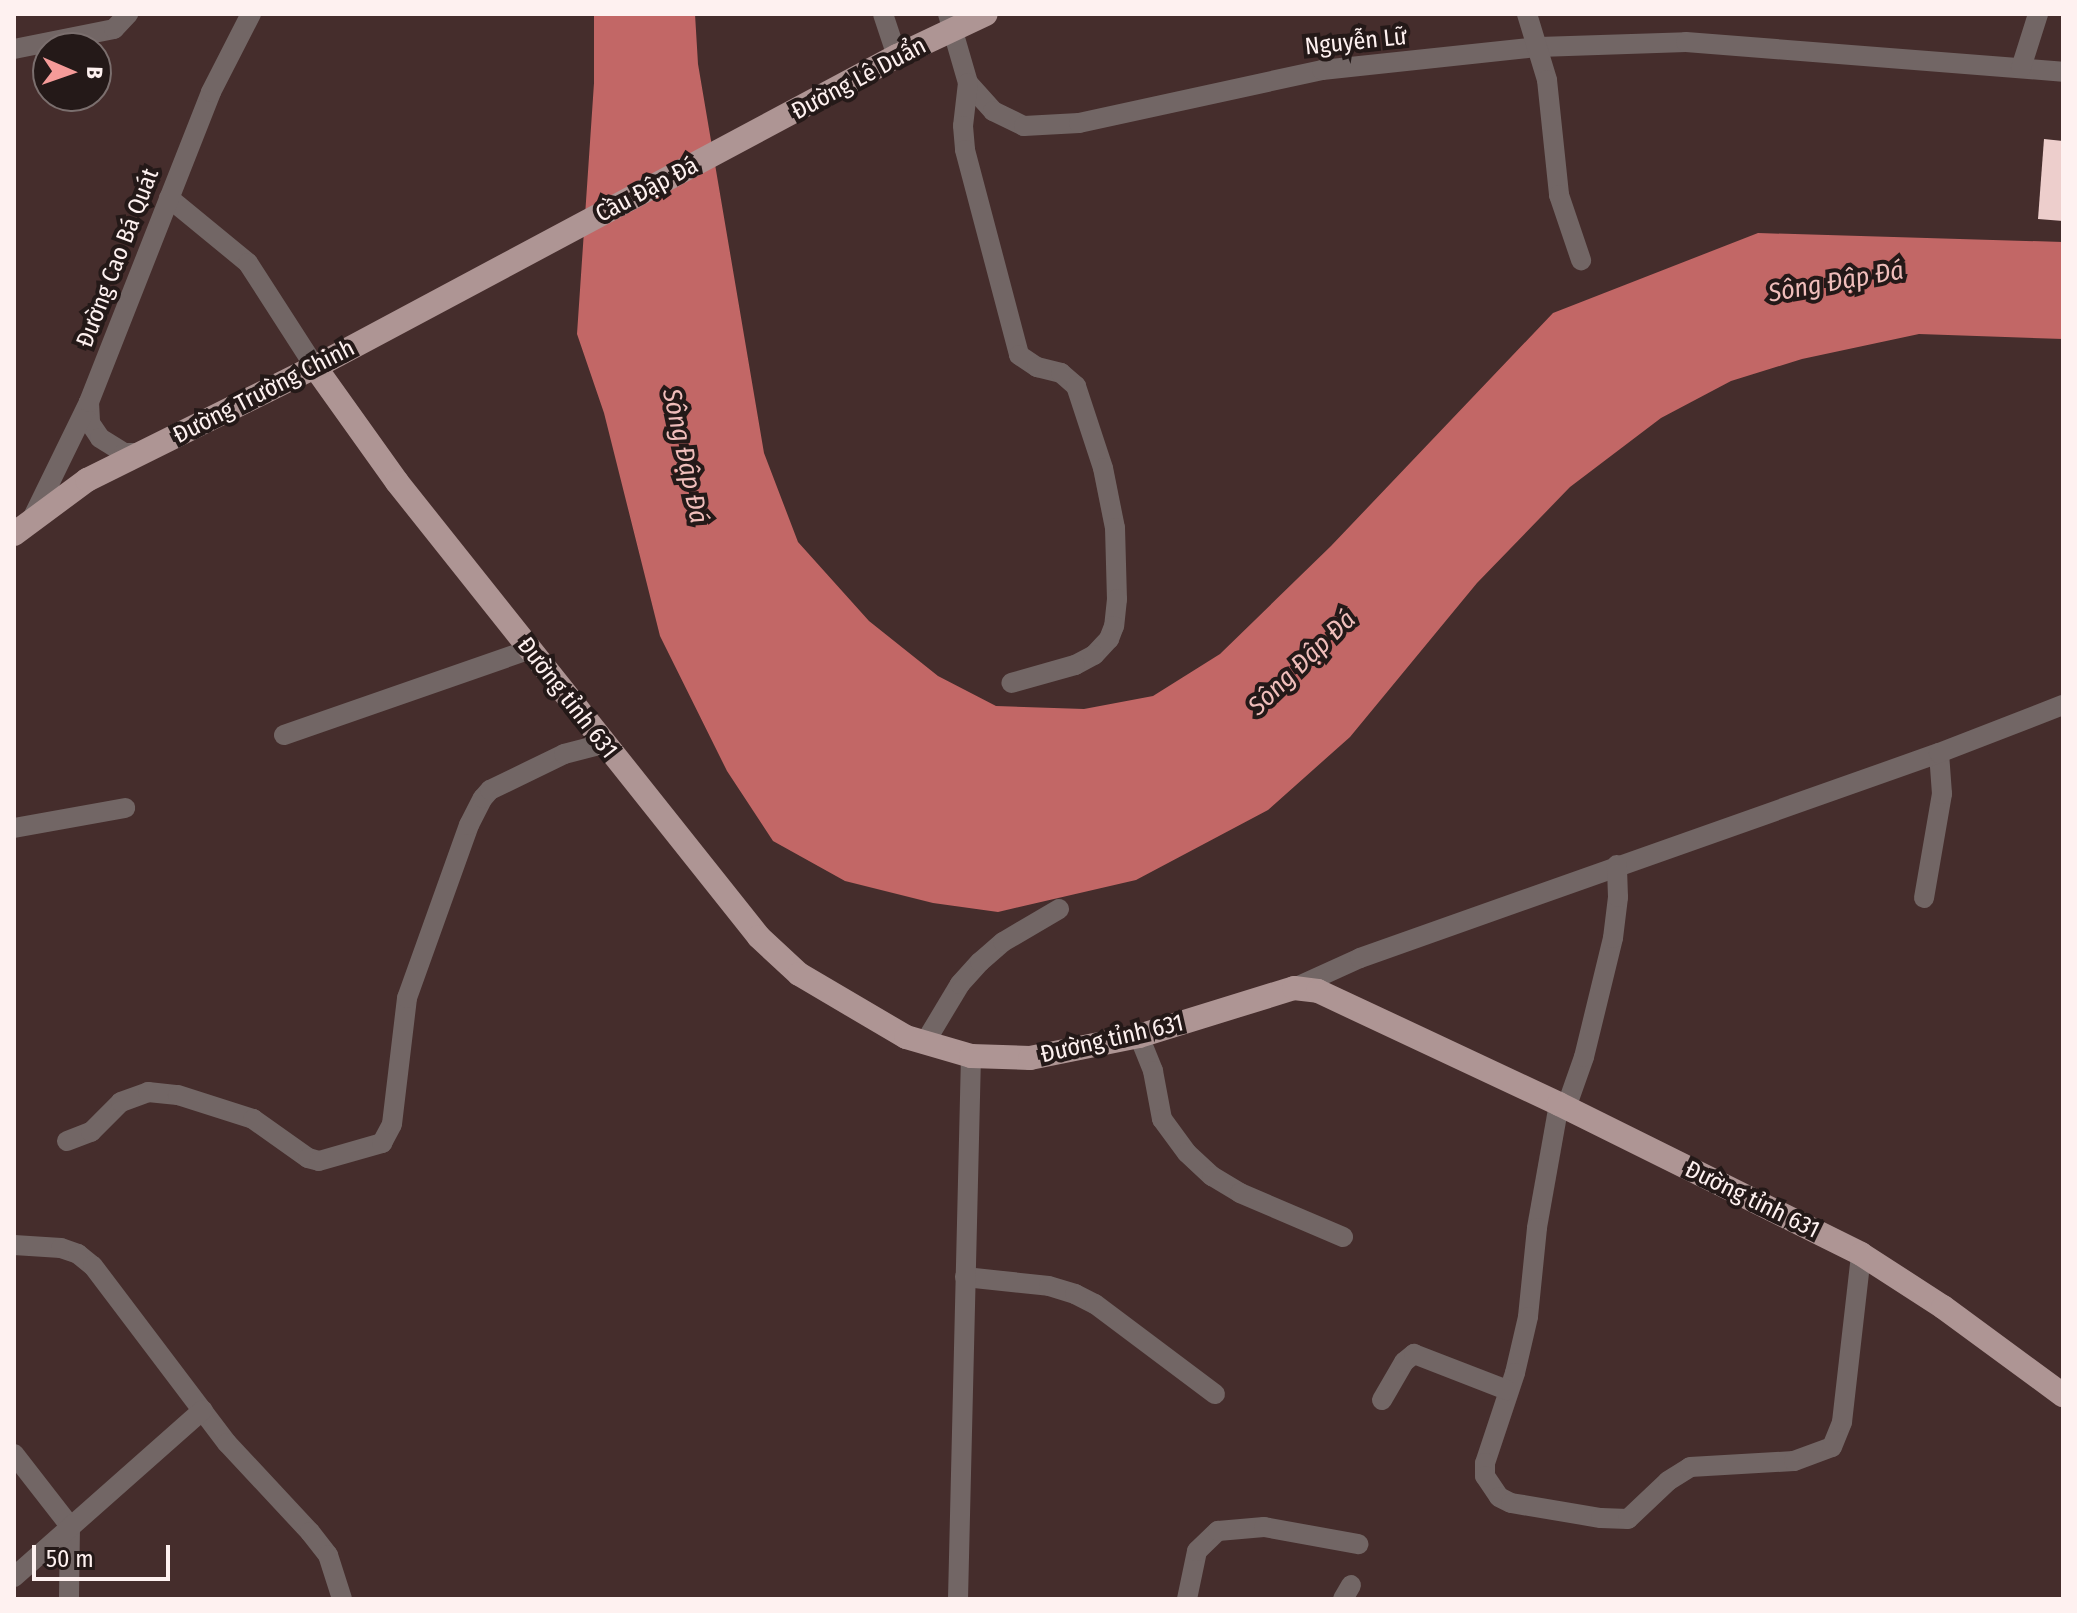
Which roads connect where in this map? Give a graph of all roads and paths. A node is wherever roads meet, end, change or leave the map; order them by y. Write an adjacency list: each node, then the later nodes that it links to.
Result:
1 (128, 14): 9 (street)
2 (251, 14): 15 (street, Đường Cao Bá Quát)
3 (883, 14): 10 (street)
4 (986, 14): 7 (main road, Đường Lê Duẩn)
5 (1527, 14): 8 (street)
6 (2038, 14): 11 (street)
7 (950, 22): 10 (main road, Đường Lê Duẩn); 13 (street, Nguyễn Lữ)
8 (1539, 47): 11 (street, Nguyễn Lữ); 13 (street, Nguyễn Lữ); 17 (street)
9 (14, 49)
10 (897, 56): 14 (main road, Đường Lê Duẩn)
11 (2021, 68): 12 (street, Nguyễn Lữ)
12 (2063, 72)
13 (968, 83): 23 (street)
14 (776, 123): 16 (main road, Cầu Đập Đá)
15 (169, 198): 18 (street); 19 (street, Đường Cao Bá Quát)
16 (519, 258): 18 (main road, Đường Trường Chinh)
17 (1581, 260)
18 (315, 367): 20 (main road, Đường Trường Chinh); 22 (main road, Đường tỉnh 631)
19 (89, 402): 20 (street); 21 (street, Đường Cao Bá Quát)
20 (142, 453): 21 (main road, Đường Trường Chinh)
21 (23, 527)
22 (528, 650): 25 (street); 26 (main road, Đường tỉnh 631)
23 (1011, 683)
24 (2063, 705): 27 (street)
25 (284, 735)
26 (603, 744): 35 (main road, Đường tỉnh 631); 38 (street)
27 (1939, 753): 30 (street); 31 (street)
28 (125, 808): 29 (street)
29 (14, 828)
30 (1617, 865): 33 (street); 37 (street)
31 (1924, 898)
32 (1059, 909): 35 (street)
33 (1294, 988): 34 (main road, Đường tỉnh 631); 37 (main road, Đường tỉnh 631)
34 (1139, 1036): 36 (main road, Đường tỉnh 631); 39 (street)
35 (924, 1044): 36 (main road, Đường tỉnh 631)
36 (971, 1056): 42 (street)
37 (1563, 1106): 41 (main road, Đường tỉnh 631); 43 (street)
38 (67, 1141)
39 (1343, 1237)
40 (14, 1245): 47 (street)
41 (1861, 1254): 43 (street); 45 (main road, Đường tỉnh 631)
42 (965, 1277): 44 (street); 54 (street)
43 (1507, 1390): 46 (street)
44 (1215, 1394)
45 (2063, 1395)
46 (1382, 1400)
47 (203, 1410): 49 (street); 53 (street)
48 (14, 1454): 49 (street)
49 (70, 1526): 51 (street); 52 (street)
50 (1358, 1544): 55 (street)
51 (14, 1577)
52 (69, 1599)
53 (342, 1599)
54 (958, 1599)
55 (1187, 1599)

